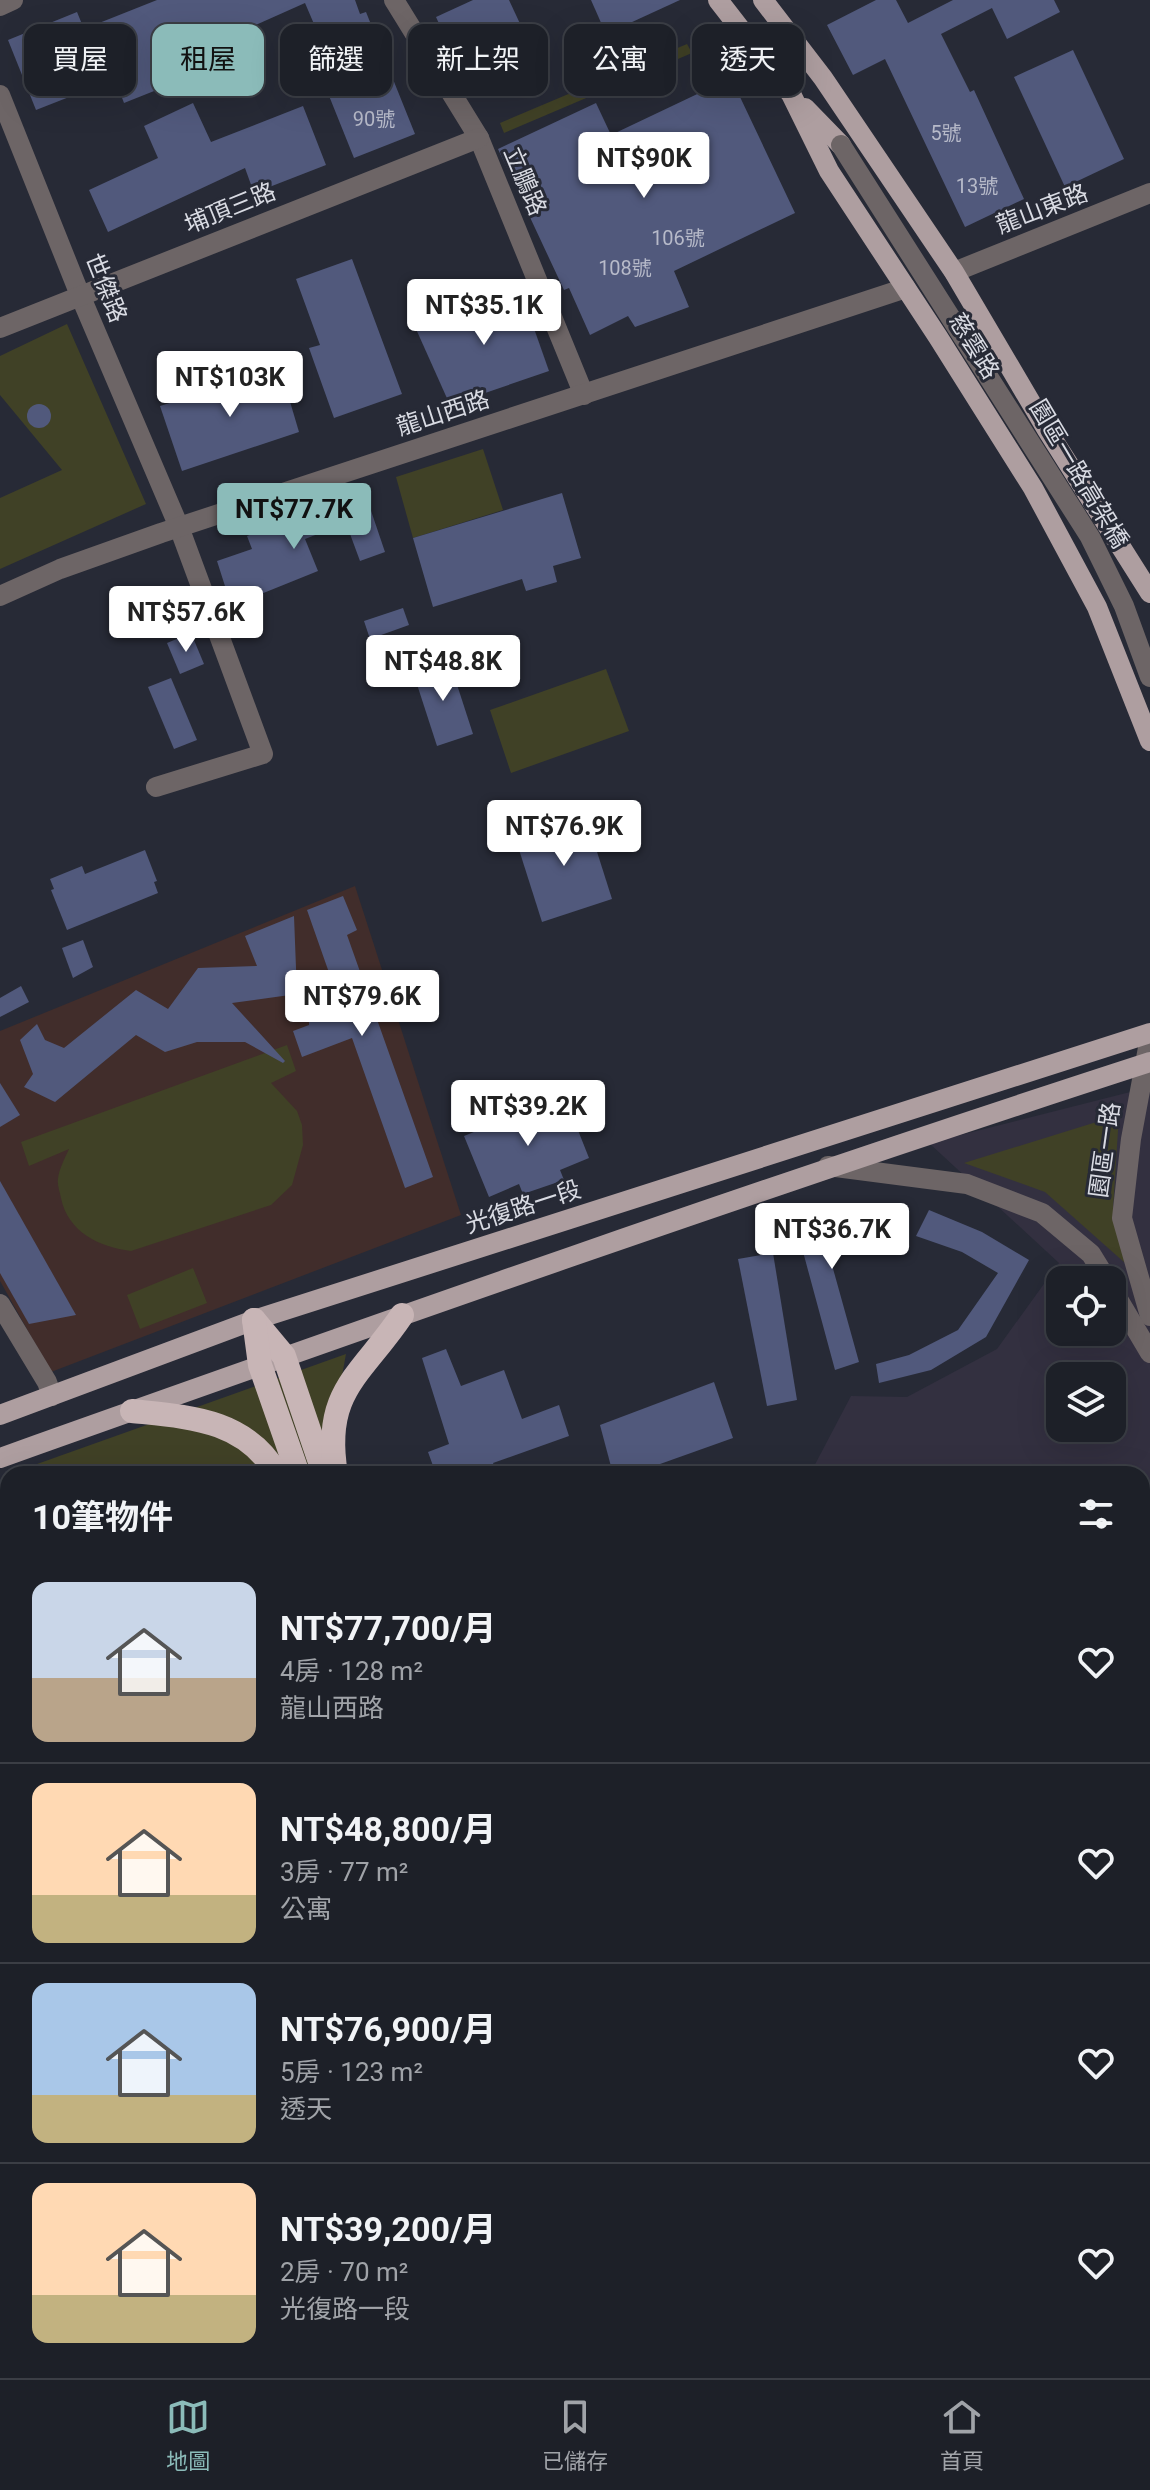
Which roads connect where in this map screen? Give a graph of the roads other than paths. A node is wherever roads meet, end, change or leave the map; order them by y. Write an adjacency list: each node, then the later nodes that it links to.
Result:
1 (13, 0): 5 (street)
2 (394, 0): 11 (street, 立鵬路)
3 (718, 0): 6 (main road, 慈雲路)
4 (763, 0): 7 (main road, 慈雲路)
5 (0, 6)
6 (737, 24)
7 (823, 78): 12 (main road); 14 (main road, 慈雲路)
8 (0, 95): 16 (street, 世傑路)
9 (792, 96): 15 (main road, 慈雲路)
10 (793, 96): 12 (main road)
11 (479, 138): 16 (street, 埔頂三路); 18 (street, 立鵬路)
12 (841, 145): 24 (street, 園區一路高架橋, bridge)
13 (1150, 193): 14 (street, 龍山東路)
14 (954, 272): 19 (main road, 慈雲路)
15 (906, 288): 18 (street, 龍山西路); 20 (main road, 慈雲路)
16 (80, 295): 17 (street, 埔頂三路); 21 (street, 世傑路)
17 (0, 328)
18 (584, 395): 21 (street, 龍山西路)
19 (1061, 450): 20 (street); 22 (main road, 慈雲路)
20 (1024, 475): 25 (main road, 慈雲路)
21 (179, 527): 23 (street, 龍山西路); 26 (street, 世傑路)
22 (1150, 593)
23 (0, 596)
24 (1150, 677)
25 (1150, 741)
26 (156, 787)
27 (1150, 1035): 28 (street, 園區一路); 35 (main road, 光復路一段)
28 (1147, 1062): 29 (main road); 34 (street, 園區一路)
29 (828, 1166): 30 (street); 33 (main road)
30 (1098, 1266)
31 (0, 1304): 39 (street)
32 (1126, 1313): 36 (street)
33 (402, 1315): 37 (main road); 46 (highway)
34 (1150, 1316)
35 (254, 1320): 37 (highway); 38 (highway); 39 (main road, 光復路一段)
36 (1150, 1353)
37 (284, 1356): 38 (main road); 45 (highway)
38 (260, 1365): 40 (main road); 44 (highway)
39 (52, 1396): 41 (main road, 光復路一段)
40 (132, 1411): 42 (main road); 43 (highway)
41 (0, 1415)
42 (0, 1458)
43 (272, 1466)
44 (295, 1466)
45 (321, 1466)
46 (335, 1466)

